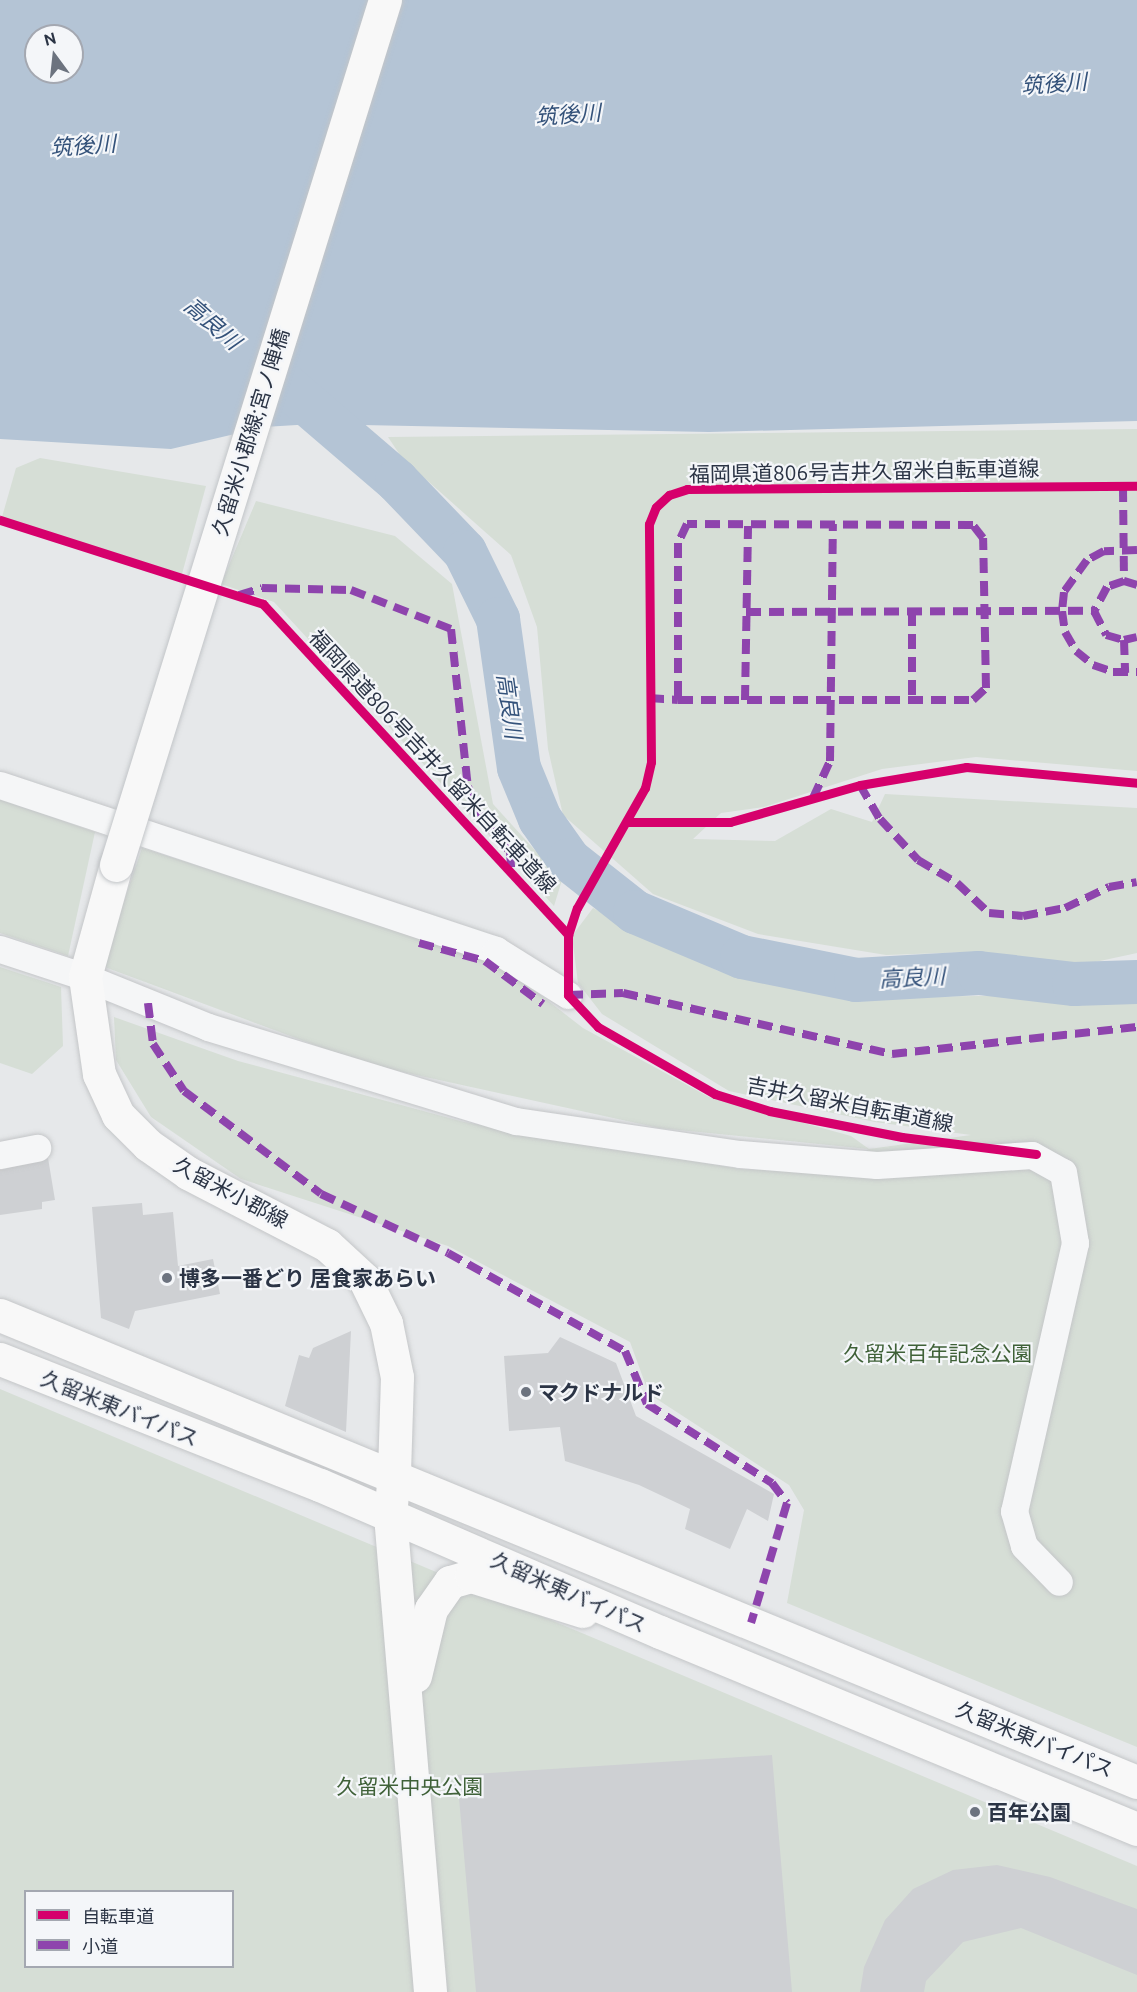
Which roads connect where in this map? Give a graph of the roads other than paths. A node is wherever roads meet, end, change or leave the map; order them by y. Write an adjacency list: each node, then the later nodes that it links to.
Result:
1 (385, 0): 3 (main road, 久留米小郡線;宮ノ陣橋, bridge)
2 (0, 785): 6 (street)
3 (116, 865): 5 (main road, 久留米小郡線)
4 (0, 950): 5 (street)
5 (89, 963): 11 (main road, 久留米小郡線); 13 (street)
6 (568, 995)
7 (37, 1148): 8 (street)
8 (0, 1155)
9 (0, 1315): 11 (main road, 久留米東バイパス)
10 (0, 1359): 12 (main road, 久留米東バイパス)
11 (394, 1474): 12 (main road, 久留米小郡線); 16 (main road, 久留米東バイパス)
12 (390, 1515): 14 (main road, 久留米東バイパス); 15 (main road, 久留米小郡線)
13 (1059, 1582)
14 (660, 1632): 15 (main road); 17 (main road, 久留米東バイパス)
15 (407, 1712): 18 (main road, 久留米小郡線)
16 (1137, 1782)
17 (1137, 1829)
18 (430, 1992)

